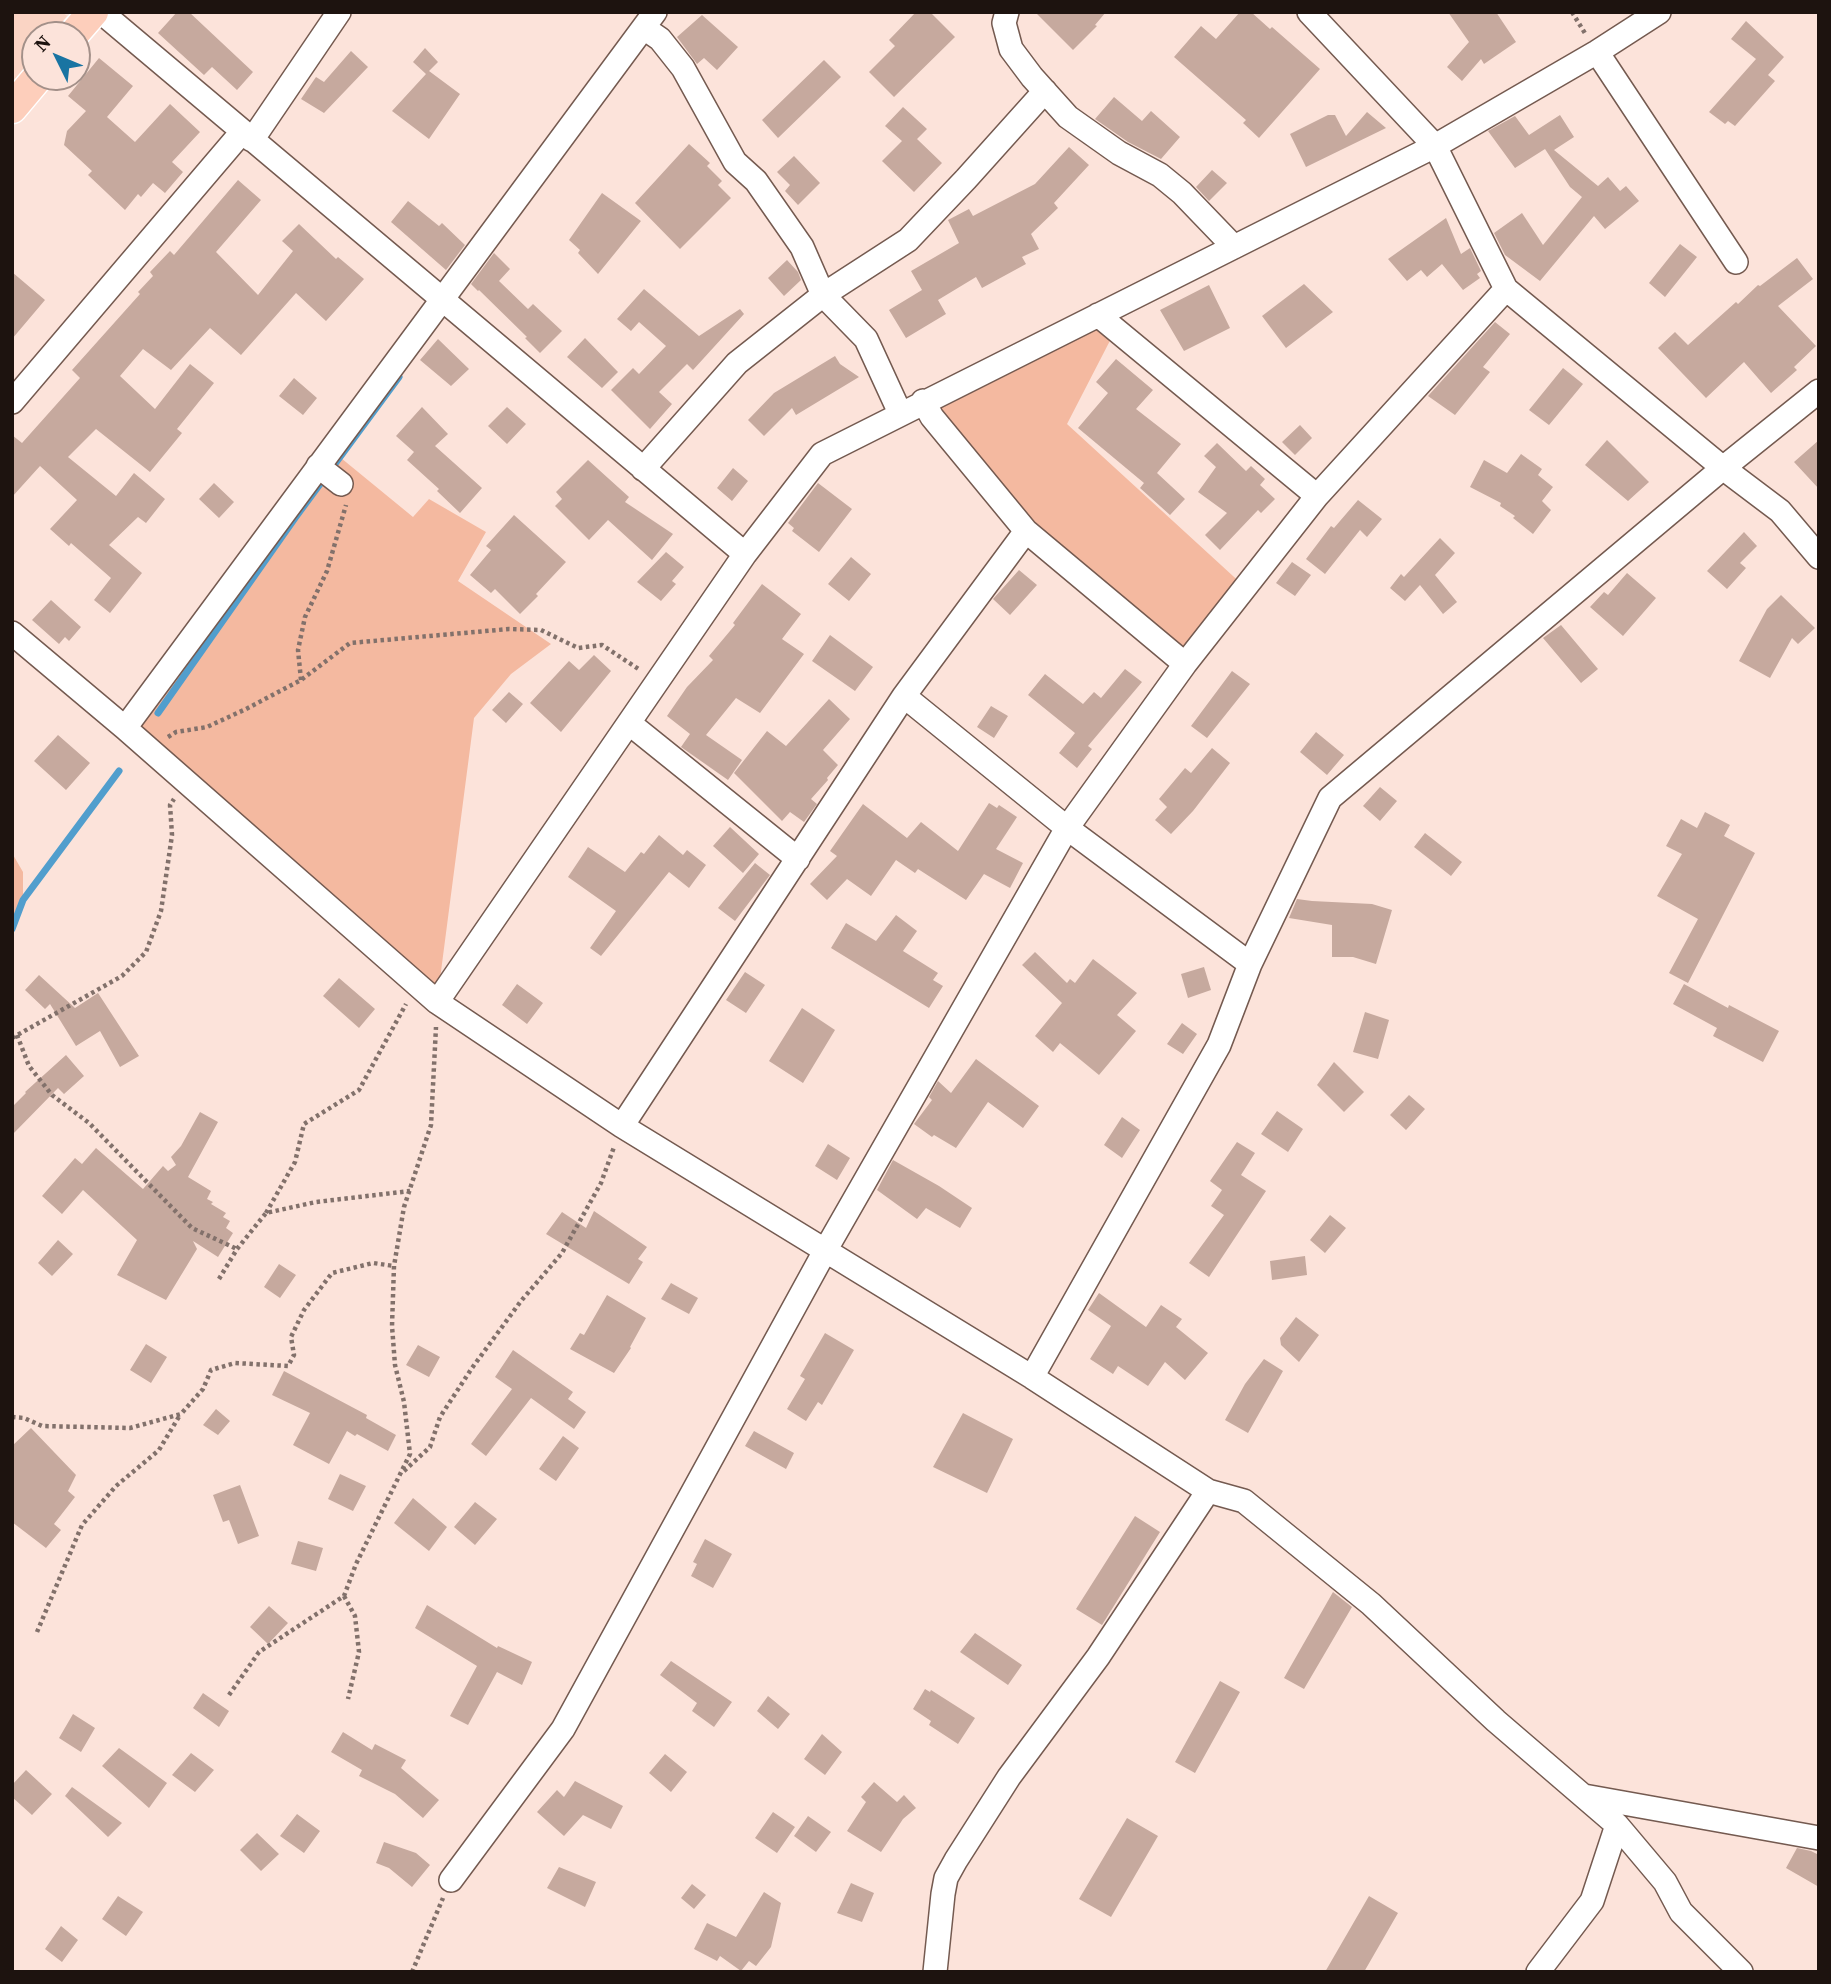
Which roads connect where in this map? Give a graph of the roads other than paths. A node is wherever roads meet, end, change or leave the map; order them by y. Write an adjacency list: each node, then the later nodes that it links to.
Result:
1 (101, 12): 11 (street)
2 (339, 12): 11 (street)
3 (1007, 12): 9 (street)
4 (1309, 12): 12 (street)
5 (1659, 12): 7 (street)
6 (649, 20): 16 (street); 17 (street)
7 (1597, 52): 12 (street); 14 (street)
8 (26, 91): 10 (main road)
9 (1045, 91): 13 (street); 16 (street)
10 (12, 108)
11 (247, 136): 17 (street); 21 (street)
12 (1435, 146): 13 (street); 15 (street)
13 (1234, 247): 18 (street)
14 (1736, 262)
15 (1506, 289): 24 (street); 27 (street)
16 (823, 295): 22 (street); 25 (street)
17 (441, 299): 23 (street); 25 (street)
18 (1098, 315): 20 (street); 27 (street)
19 (1819, 391): 24 (street)
20 (923, 401): 22 (street); 28 (street)
21 (12, 402)
22 (900, 413): 29 (street)
23 (318, 466): 26 (street); 35 (street)
24 (1723, 468): 30 (street); 38 (street)
25 (643, 469): 29 (street)
26 (341, 484)
27 (1317, 496): 32 (street)
28 (1026, 531): 32 (street); 33 (street)
29 (745, 554): 34 (street)
30 (1819, 557)
31 (12, 633): 35 (street)
32 (1185, 664): 36 (street)
33 (904, 696): 36 (street); 37 (street)
34 (629, 723): 37 (street); 39 (street)
35 (125, 728): 39 (street)
36 (1067, 828): 38 (street); 41 (street)
37 (797, 859): 40 (street)
38 (1250, 964): 42 (street)
39 (437, 1002): 40 (street)
40 (622, 1126): 41 (street)
41 (825, 1251): 42 (street); 47 (street)
42 (1032, 1377): 43 (street)
43 (1208, 1491): 44 (street); 48 (street)
44 (1583, 1796): 45 (street); 46 (street)
45 (1617, 1825): 49 (street); 50 (street)
46 (1819, 1838)
47 (451, 1880)
48 (935, 1972)
49 (1538, 1972)
50 (1741, 1972)

